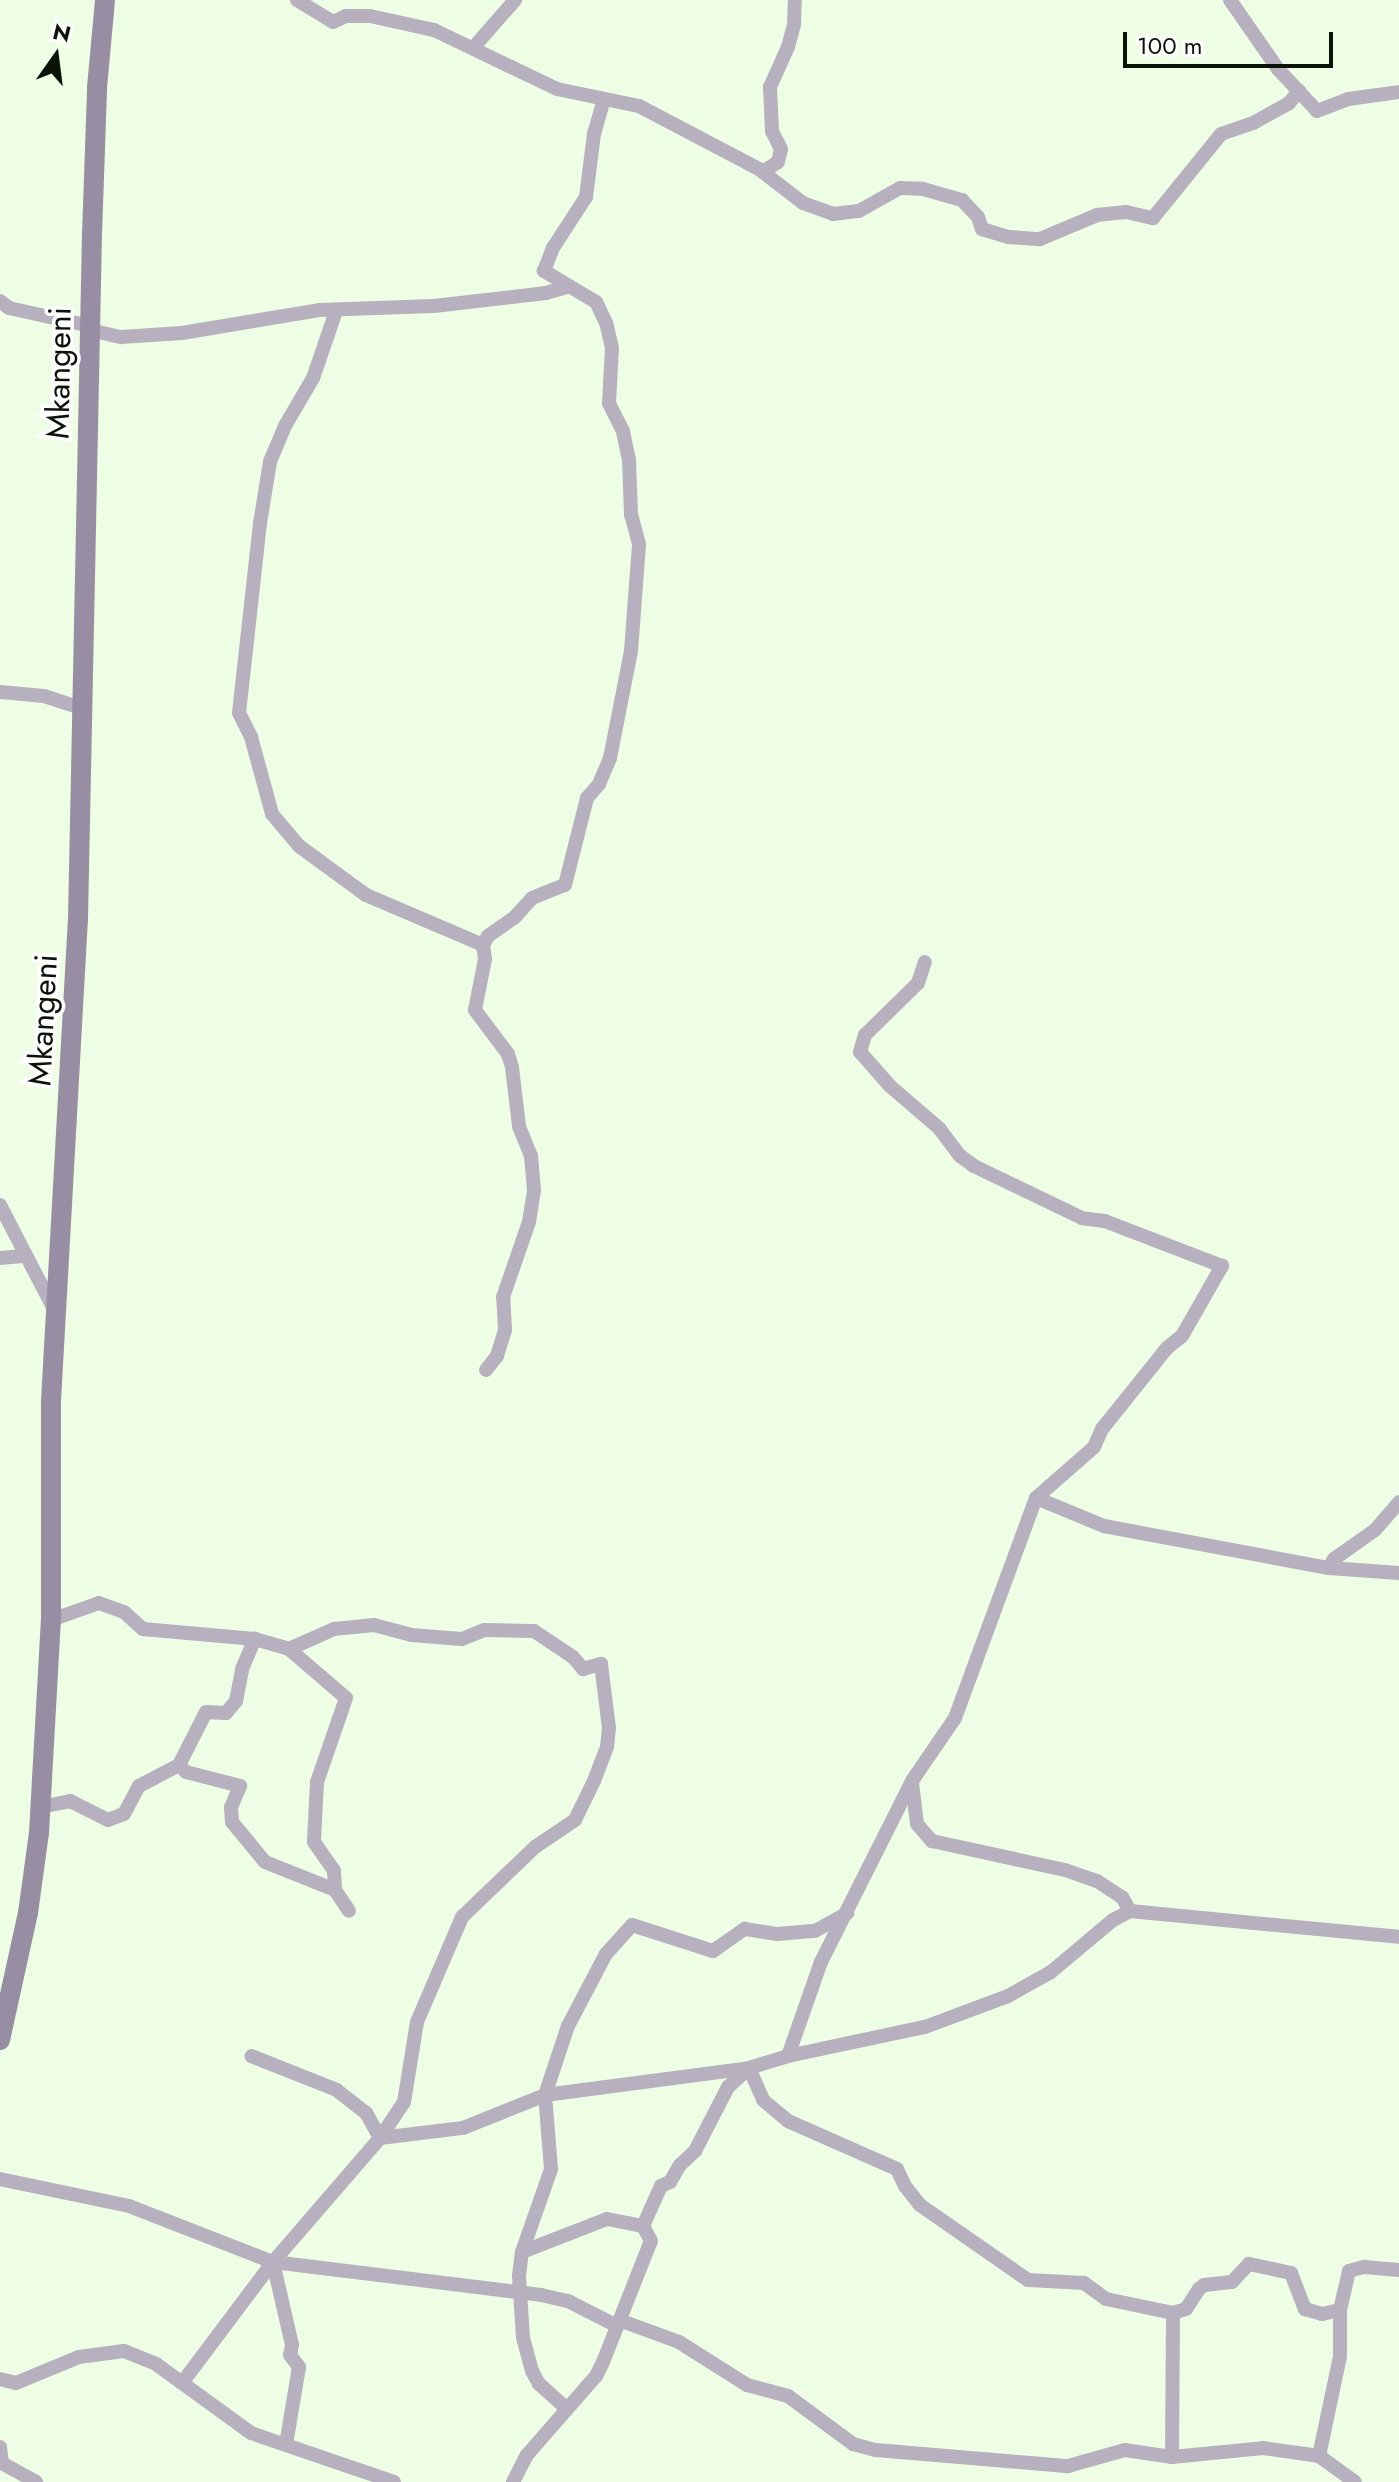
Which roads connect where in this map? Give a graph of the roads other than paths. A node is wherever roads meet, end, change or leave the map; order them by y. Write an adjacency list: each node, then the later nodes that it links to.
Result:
1 (105, 0): 14 (street, Mkangeni)
2 (297, 0): 6 (street)
3 (515, 0): 6 (street)
4 (795, 0): 10 (street)
5 (1230, 0): 7 (street)
6 (473, 48): 9 (street)
7 (1299, 91): 8 (street); 10 (street)
8 (1399, 92)
9 (604, 99): 10 (street); 11 (street)
10 (763, 172)
11 (567, 287): 13 (street); 17 (street)
12 (3, 309): 14 (street)
13 (336, 311): 14 (street); 17 (street)
14 (90, 328): 16 (street, Mkangeni)
15 (0, 692): 16 (street)
16 (82, 708): 22 (street, Mkangeni)
17 (483, 945): 23 (street)
18 (925, 962): 24 (street)
19 (0, 1205): 20 (street)
20 (23, 1256): 21 (street); 22 (street)
21 (0, 1258)
22 (56, 1313): 28 (street, Mkangeni)
23 (486, 1370)
24 (1036, 1498): 26 (street); 32 (street)
25 (1399, 1502): 26 (street)
26 (1329, 1568): 27 (street)
27 (1399, 1573)
28 (51, 1620): 29 (street); 33 (street, Mkangeni)
29 (255, 1639): 30 (street); 31 (street)
30 (289, 1649): 34 (street); 44 (street)
31 (179, 1765): 33 (street); 34 (street)
32 (912, 1781): 36 (street); 37 (street)
33 (40, 1807): 39 (street, Mkangeni)
34 (335, 1890): 35 (street)
35 (349, 1911)
36 (1130, 1911): 38 (street); 41 (street)
37 (848, 1913): 41 (street); 43 (street)
38 (1399, 1937)
39 (0, 2040)
40 (251, 2056): 44 (street)
41 (788, 2056): 42 (street)
42 (749, 2068): 43 (street); 46 (street); 52 (street)
43 (545, 2095): 44 (street); 47 (street)
44 (380, 2138): 48 (street)
45 (0, 2179): 48 (street)
46 (643, 2226): 47 (street); 53 (street)
47 (522, 2252): 50 (street)
48 (273, 2262): 50 (street); 55 (street); 57 (street)
49 (1399, 2270): 51 (street)
50 (519, 2293): 53 (street); 56 (street)
51 (1340, 2310): 52 (street); 59 (street)
52 (1173, 2313): 60 (street)
53 (618, 2323): 56 (street); 61 (street)
54 (0, 2379): 55 (street)
55 (182, 2383): 57 (street)
56 (567, 2409): 64 (street)
57 (286, 2445): 63 (street)
58 (0, 2447): 62 (street)
59 (1319, 2456): 60 (street); 66 (street)
60 (1172, 2457): 61 (street)
61 (1068, 2466): 65 (street)
62 (36, 2482)
63 (394, 2482)
64 (513, 2482)
65 (1068, 2482)
66 (1355, 2482)

